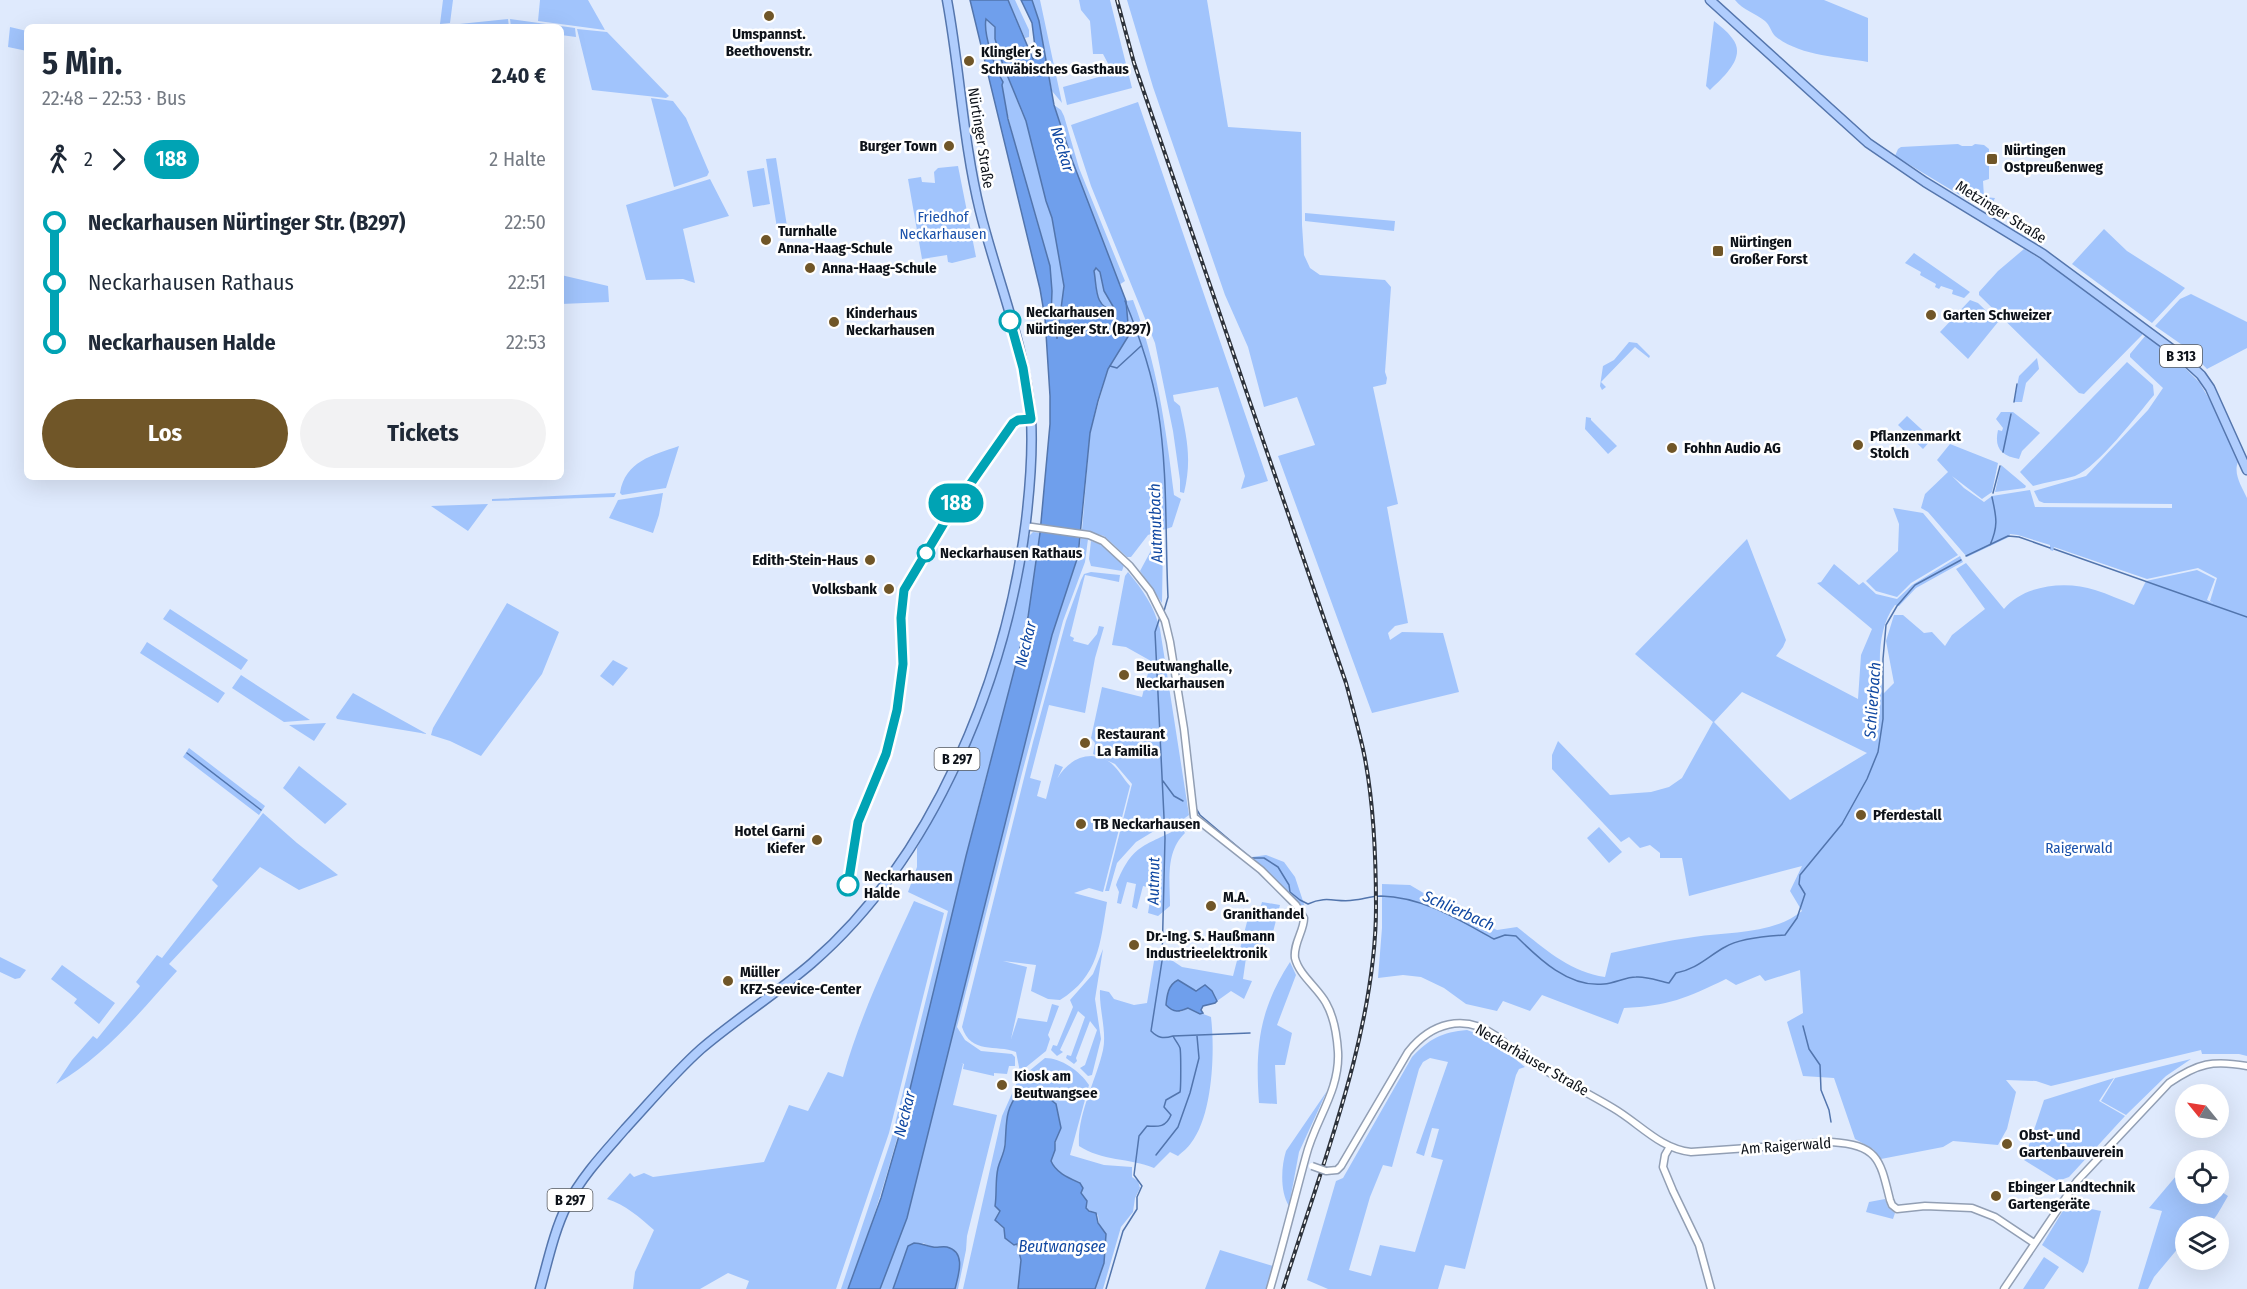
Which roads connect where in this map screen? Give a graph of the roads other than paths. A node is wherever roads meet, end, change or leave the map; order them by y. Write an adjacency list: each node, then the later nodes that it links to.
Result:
1 (947, 0): 4 (main road, Nürtinger Straße / B 297)
2 (1710, 0): 3 (main road, Metzinger Straße / B 313)
3 (2247, 470)
4 (1025, 526): 7 (street); 9 (main road, B 297)
5 (2247, 1066): 8 (street)
6 (1669, 1148): 7 (street, Neckarhäuser Straße, bridge); 8 (street, Am Raigerwald); 11 (street)
7 (1304, 1162): 10 (street)
8 (2034, 1243): 12 (street)
9 (540, 1289)
10 (1270, 1289)
11 (1711, 1289)
12 (2004, 1289)

